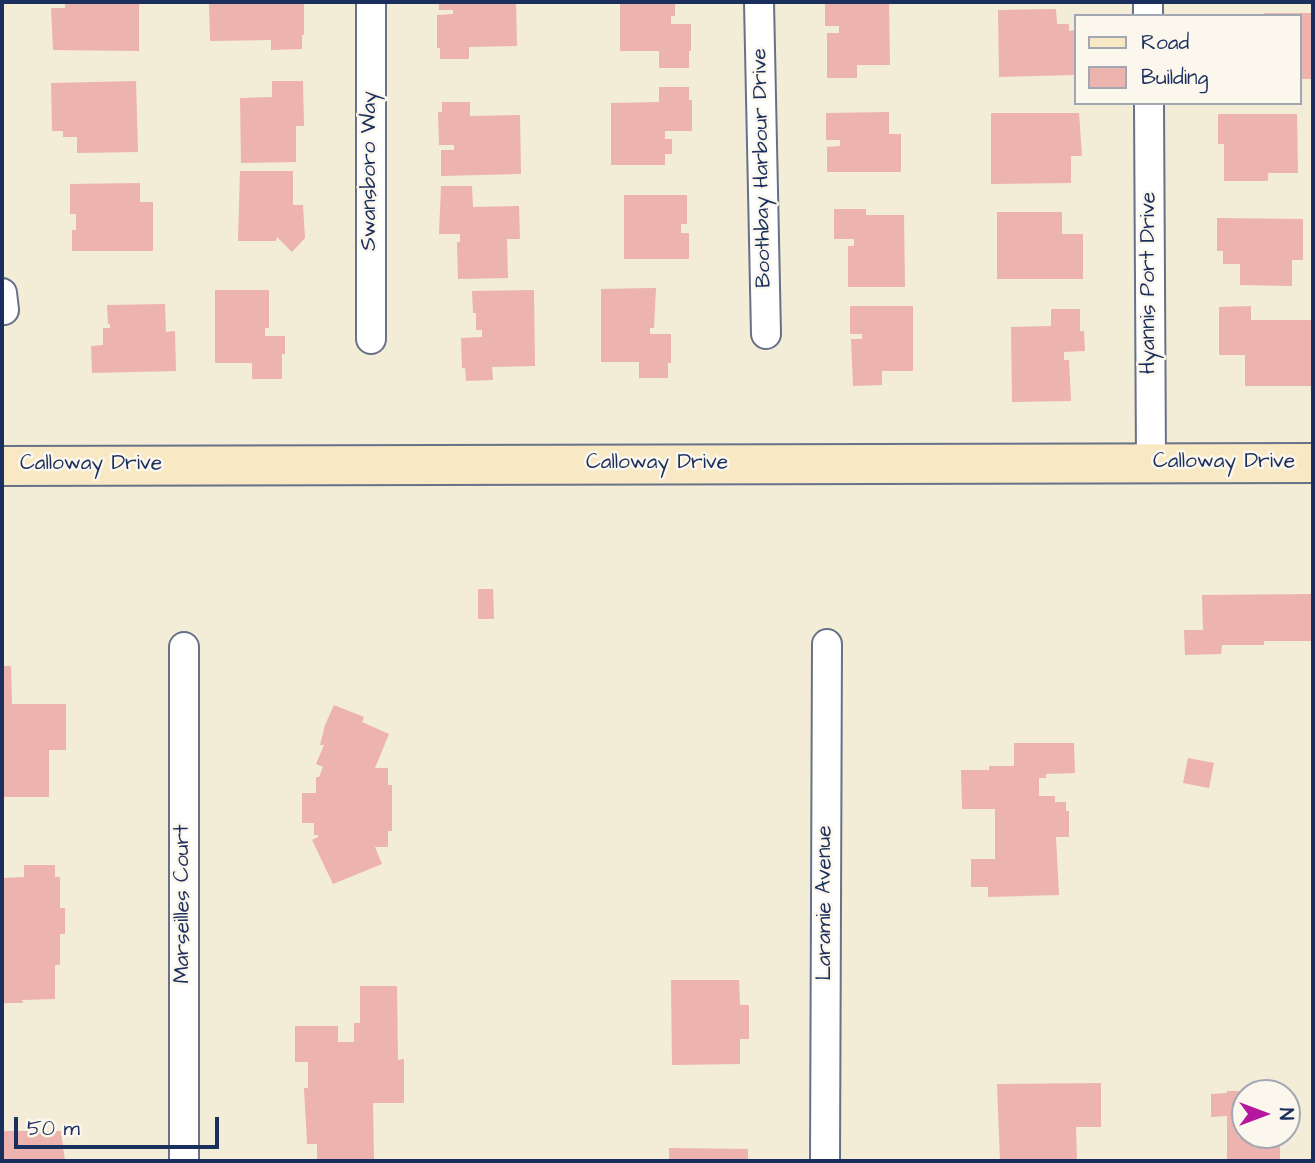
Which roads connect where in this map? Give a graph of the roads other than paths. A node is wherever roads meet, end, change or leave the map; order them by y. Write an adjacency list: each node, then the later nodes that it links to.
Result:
1 (371, 2): 5 (street, Swansboro Way)
2 (759, 2): 4 (street, Boothbay Harbour Drive)
3 (1149, 105): 6 (street, Hyannis Port Drive)
4 (766, 334)
5 (371, 339)
6 (1151, 462): 7 (main road, Calloway Drive); 8 (main road, Calloway Drive)
7 (1313, 463)
8 (2, 466)
9 (827, 644): 12 (street, Laramie Avenue)
10 (184, 647): 11 (street, Marseilles Court)
11 (184, 1161)
12 (825, 1161)

